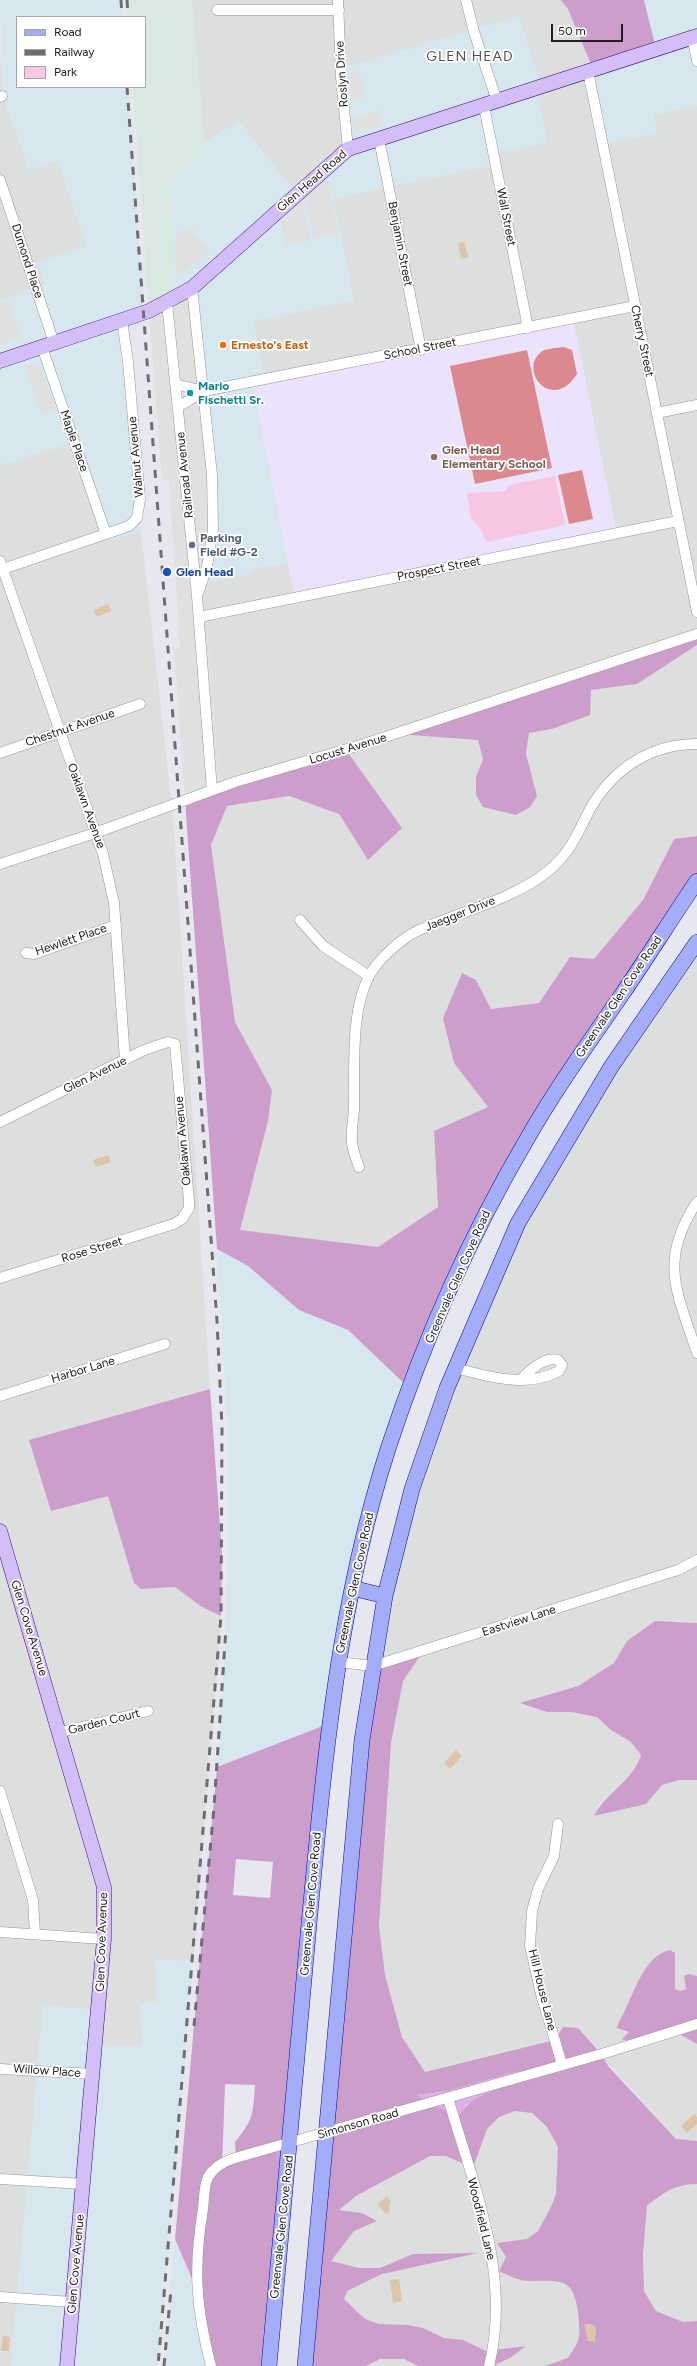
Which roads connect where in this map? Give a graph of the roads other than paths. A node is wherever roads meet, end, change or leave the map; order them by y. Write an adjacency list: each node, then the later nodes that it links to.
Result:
1 (338, 0): 4 (street, Roslyn Drive)
2 (466, 0): 8 (street, Wall Street)
3 (217, 10): 4 (street)
4 (339, 10): 10 (street, Roslyn Drive)
5 (695, 37): 6 (street); 7 (main road, Glen Head Road)
6 (697, 61)
7 (588, 71): 8 (main road, Glen Head Road); 14 (street, Cherry Street)
8 (490, 104): 9 (main road, Glen Head Road); 16 (street, Wall Street)
9 (379, 139): 10 (main road, Glen Head Road); 18 (street, Benjamin Street)
10 (348, 149): 12 (main road, Glen Head Road)
11 (0, 180): 17 (street, Dumond Place)
12 (192, 288): 13 (main road, Glen Head Road); 21 (street)
13 (167, 303): 15 (main road, Glen Head Road); 20 (street, Railroad Avenue)
14 (635, 306): 16 (street, School Street); 24 (street, Cherry Street)
15 (122, 320): 17 (main road, Glen Head Road); 26 (street, Walnut Avenue)
16 (528, 328): 18 (street, School Street)
17 (48, 345): 19 (main road, Glen Head Road); 26 (street, Maple Place)
18 (421, 350): 21 (street, School Street)
19 (0, 361)
20 (175, 384): 21 (street, School Street); 23 (street, Railroad Avenue)
21 (204, 391): 23 (street, School Street); 28 (street)
22 (697, 405): 24 (street)
23 (178, 407): 28 (street, Railroad Avenue)
24 (657, 413): 25 (street, Cherry Street)
25 (678, 521): 29 (street, Cherry Street); 30 (street, Prospect Street)
26 (106, 534): 27 (street, Walnut Avenue)
27 (1, 567): 33 (street, Oaklawn Avenue)
28 (197, 596): 30 (street, Railroad Avenue)
29 (697, 612)
30 (199, 617): 36 (street, Railroad Avenue)
31 (697, 634): 36 (street, Locust Avenue)
32 (140, 704): 33 (street, Chestnut Avenue)
33 (60, 732): 35 (street, Chestnut Avenue); 37 (street, Oaklawn Avenue)
34 (697, 744): 44 (street, Jaegger Drive)
35 (0, 753)
36 (212, 790): 37 (street, Locust Avenue)
37 (95, 833): 38 (street, Locust Avenue); 41 (street, Oaklawn Avenue)
38 (0, 864)
39 (697, 881): 60 (main road, Greenvale Glen Cove Road)
40 (300, 920): 44 (street)
41 (116, 925): 43 (street, Hewlett Place); 45 (street, Oaklawn Avenue)
42 (697, 942): 54 (main road)
43 (26, 953)
44 (370, 976): 48 (street, Jaegger Drive)
45 (125, 1060): 46 (street, Glen Avenue); 47 (street, Glen Avenue)
46 (176, 1062): 50 (street, Oaklawn Avenue)
47 (0, 1122)
48 (359, 1167)
49 (697, 1202): 53 (street)
50 (182, 1219): 51 (street, Rose Street)
51 (0, 1278)
52 (165, 1344): 56 (street, Harbor Lane)
53 (697, 1353)
54 (456, 1368): 55 (street); 61 (main road)
55 (521, 1379)
56 (0, 1396)
57 (0, 1531): 59 (main road, Glen Cove Avenue)
58 (697, 1560): 63 (street, Eastview Lane)
59 (4, 1561): 65 (main road, Glen Cove Avenue)
60 (352, 1588): 61 (main road); 62 (main road, Greenvale Glen Cove Road)
61 (385, 1596): 63 (main road)
62 (338, 1662): 63 (street, Eastview Lane); 77 (main road, Greenvale Glen Cove Road)
63 (373, 1666): 76 (main road)
64 (148, 1711): 65 (street, Garden Court)
65 (61, 1732): 70 (main road, Glen Cove Avenue)
66 (0, 1791): 69 (street)
67 (558, 1824): 72 (street, Hill House Lane)
68 (0, 1932): 69 (street)
69 (35, 1934): 70 (street)
70 (104, 1939): 74 (main road, Glen Cove Avenue)
71 (697, 2024): 72 (street, Simonson Road)
72 (562, 2064): 75 (street, Simonson Road)
73 (0, 2068): 74 (street, Willow Place)
74 (93, 2074): 79 (main road, Glen Cove Avenue)
75 (448, 2098): 76 (street, Simonson Road); 86 (street, Woodfield Lane)
76 (325, 2132): 77 (street, Simonson Road); 85 (main road)
77 (291, 2144): 83 (street, Simonson Road); 84 (main road, Greenvale Glen Cove Road)
78 (0, 2179): 79 (street)
79 (83, 2184): 81 (main road, Glen Cove Avenue)
80 (0, 2297): 81 (street)
81 (72, 2302): 82 (main road, Glen Cove Avenue)
82 (67, 2366)
83 (211, 2366)
84 (269, 2366)
85 (305, 2366)
86 (489, 2366)

